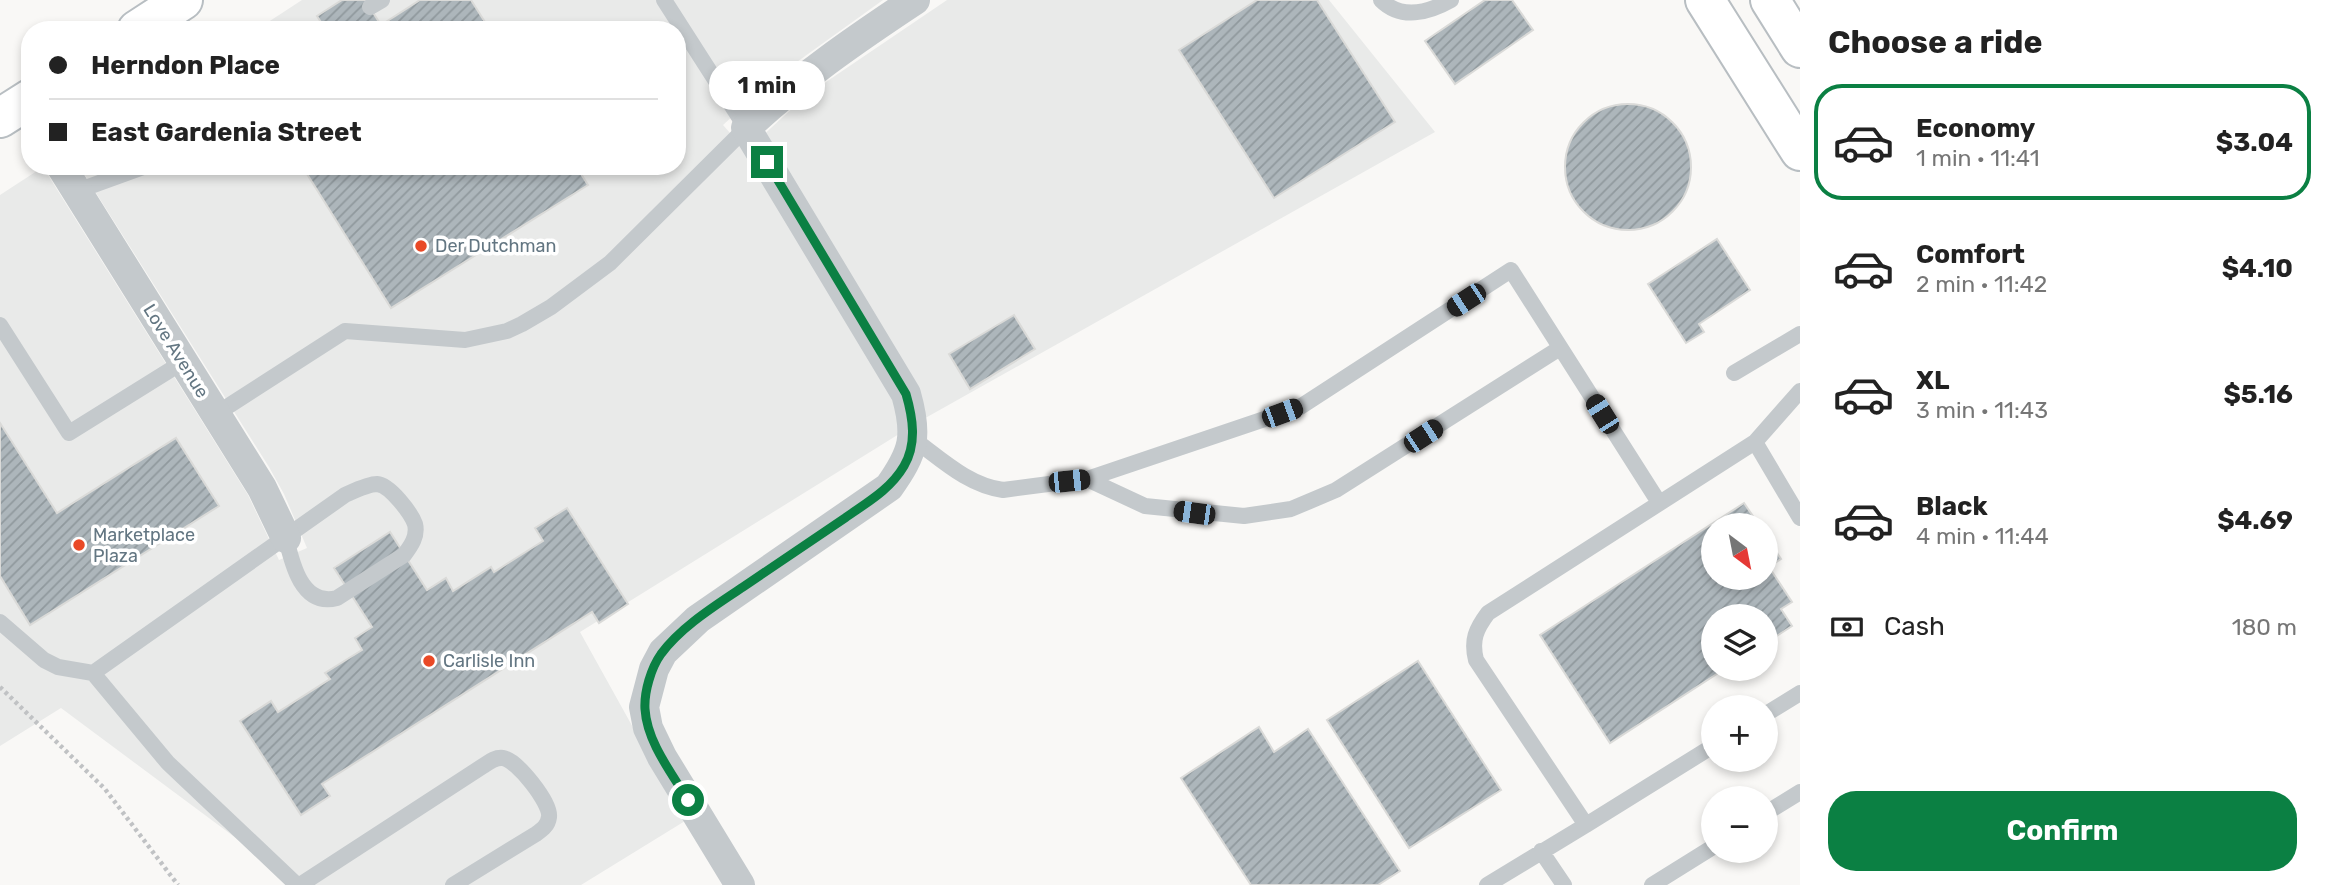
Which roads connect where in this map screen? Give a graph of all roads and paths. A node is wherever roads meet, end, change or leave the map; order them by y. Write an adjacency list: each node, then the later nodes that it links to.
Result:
1 (183, 0): 8 (main road)
2 (664, 0): 9 (lane)
3 (915, 0): 12 (street)
4 (1381, 0): 5 (lane)
5 (1451, 0)
6 (1705, 0): 13 (main road)
7 (1770, 0): 11 (main road)
8 (151, 21)
9 (677, 21)
10 (686, 34): 12 (lane)
11 (1800, 48)
12 (746, 128): 23 (lane); 24 (street)
13 (1800, 151)
14 (67, 175): 16 (street, Love Avenue)
15 (122, 175): 16 (lane)
16 (77, 191): 20 (street, Love Avenue)
17 (0, 325): 20 (lane)
18 (1800, 334): 21 (lane)
19 (1560, 348): 26 (lane); 26 (lane); 27 (lane)
20 (183, 362): 23 (street, Love Avenue)
21 (1734, 373)
22 (1800, 391): 25 (lane)
23 (216, 414): 29 (street, Love Avenue)
24 (912, 438): 26 (lane); 44 (street)
25 (1755, 442): 27 (lane); 28 (lane)
26 (1087, 479)
27 (1658, 502): 38 (lane)
28 (1800, 518)
29 (286, 538): 29 (lane); 31 (lane)
30 (0, 622): 31 (lane)
31 (93, 673): 42 (lane)
32 (0, 688): 41 (path)
33 (1800, 693): 34 (lane)
34 (1778, 707)
35 (1701, 753): 38 (lane)
36 (1800, 792): 37 (lane)
37 (1778, 806)
38 (1586, 825): 39 (lane)
39 (1541, 851): 45 (lane); 46 (lane)
40 (1701, 854): 47 (lane)
41 (178, 885)
42 (299, 885): 43 (lane)
43 (453, 885)
44 (740, 885)
45 (1486, 885)
46 (1564, 885)
47 (1652, 885)

